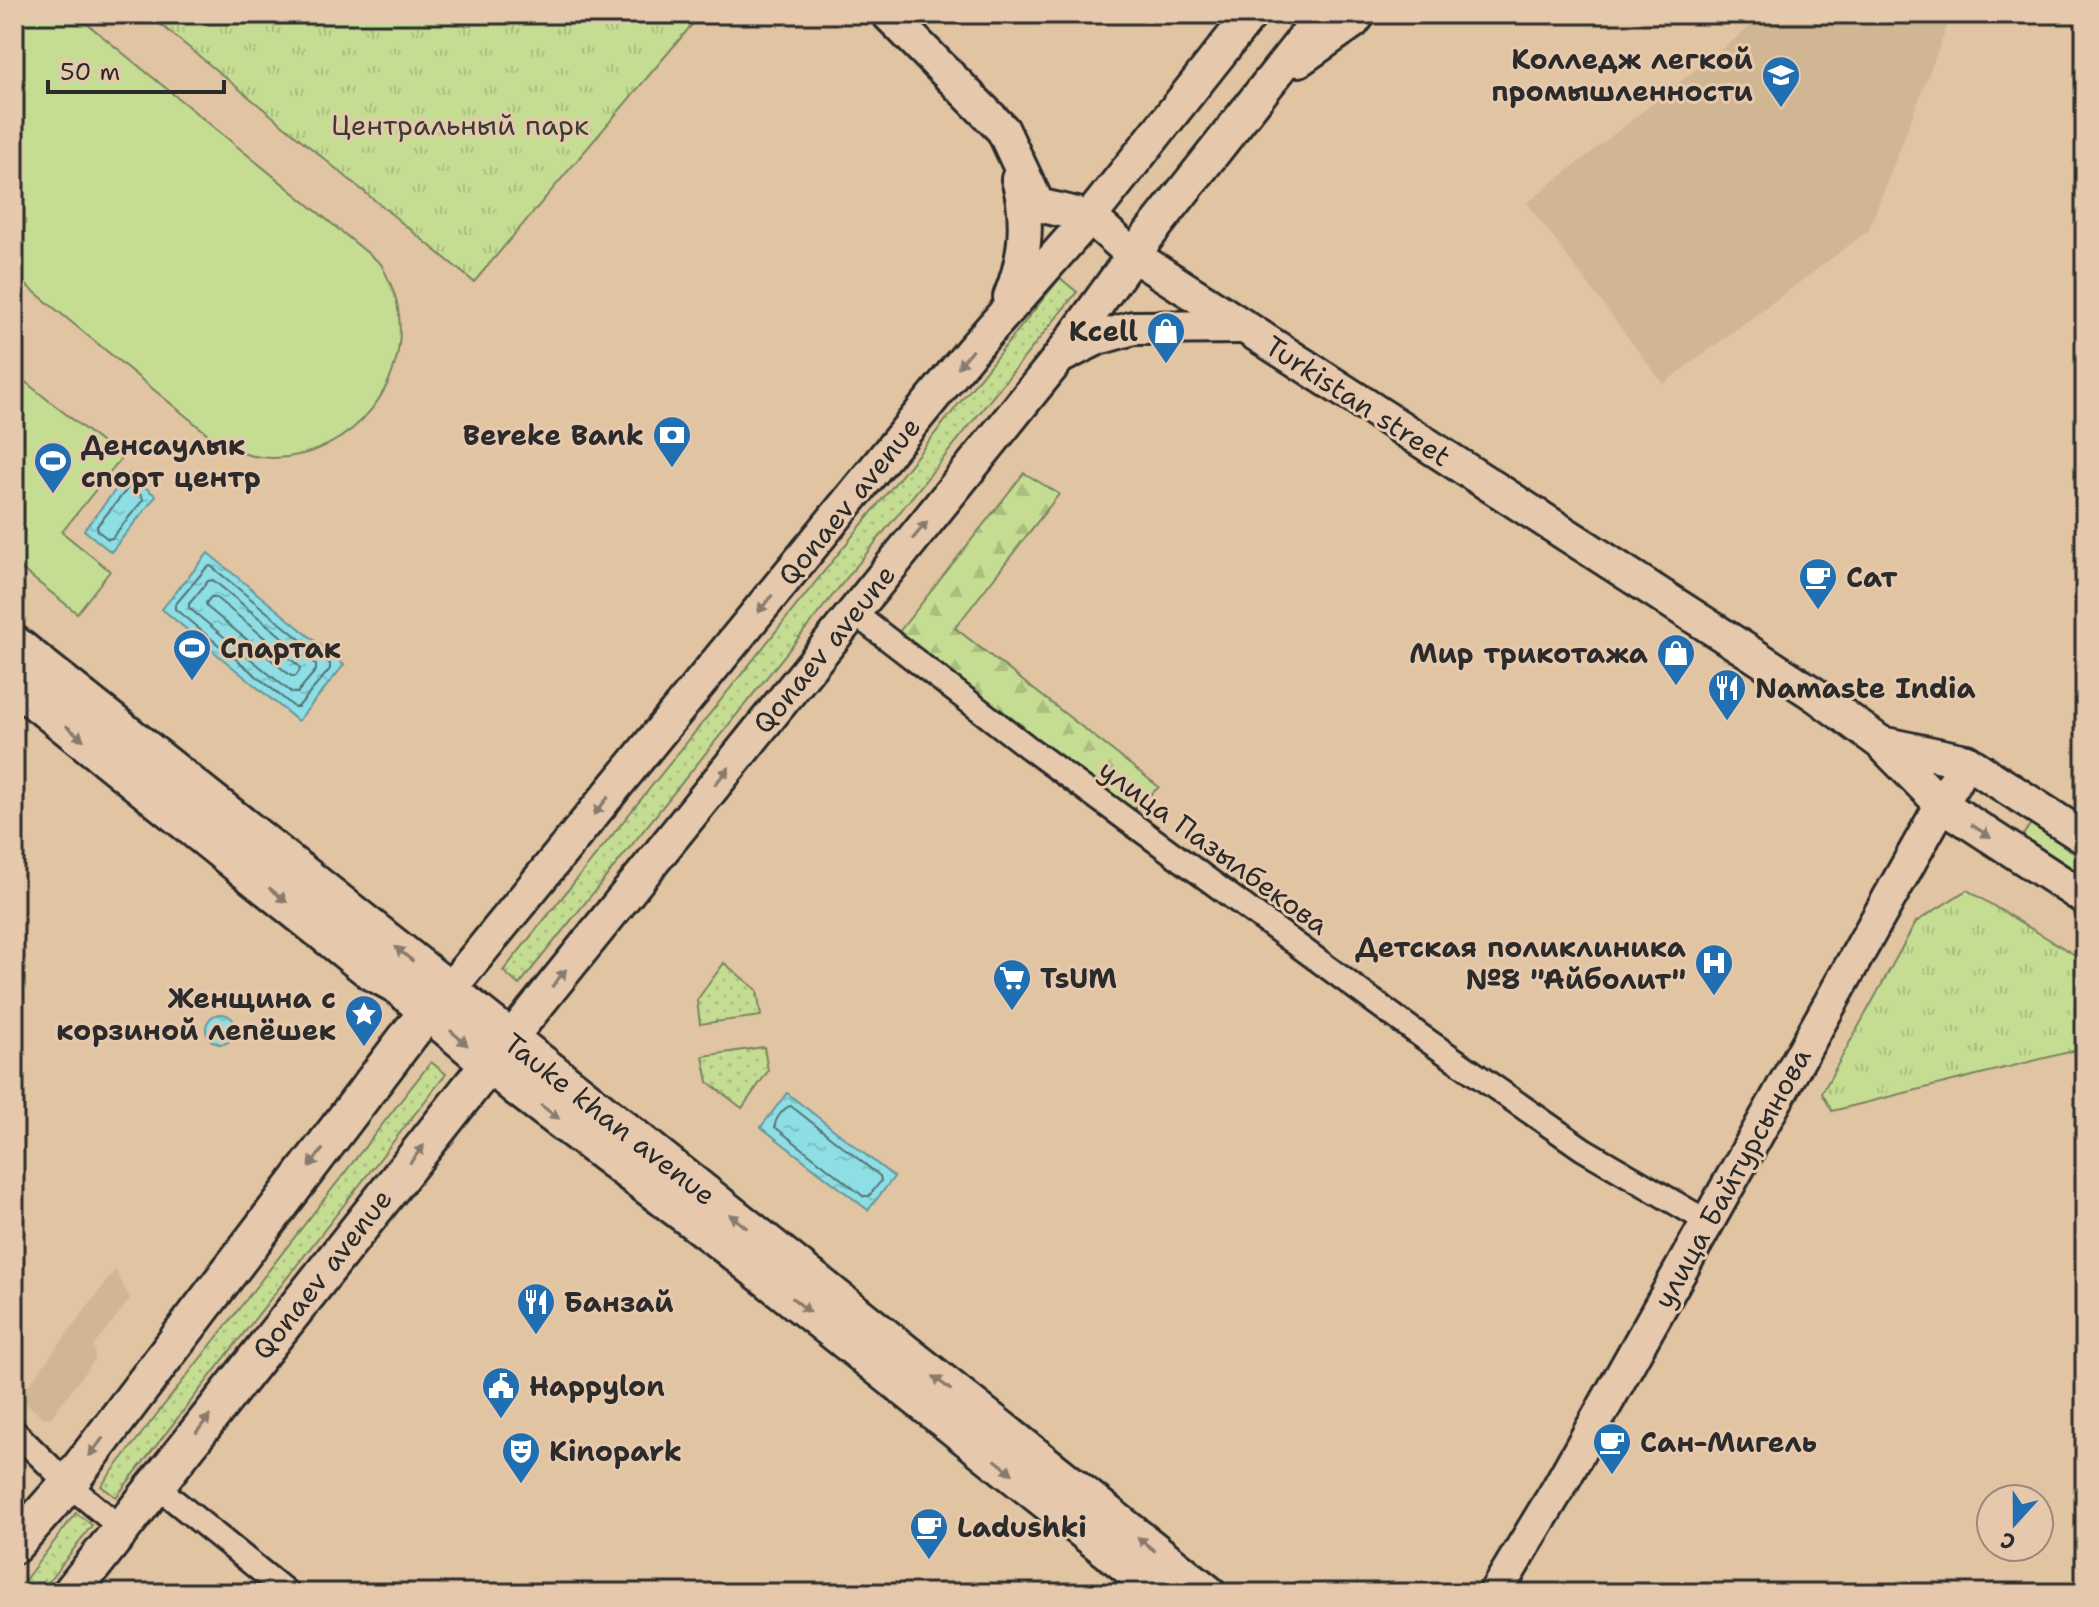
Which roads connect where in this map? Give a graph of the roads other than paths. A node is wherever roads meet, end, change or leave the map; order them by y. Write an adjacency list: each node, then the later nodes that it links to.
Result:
1 (888, 14): 6 (main road, Turkistan street)
2 (1251, 14): 7 (main road, Qonaev avenue)
3 (1323, 14): 5 (main road)
4 (1359, 14): 5 (main road)
5 (1271, 81): 8 (main road)
6 (1003, 130): 7 (main road, Turkistan street); 9 (main road)
7 (1090, 217): 8 (main road, Turkistan street); 9 (main road, Qonaev avenue)
8 (1133, 255): 10 (main road, Turkistan street); 11 (main road, Qonaev aveune)
9 (1005, 311): 21 (main road, Qonaev avenue, one-way to 21)
10 (1244, 327): 11 (main road); 15 (main road, Turkistan street)
11 (1058, 359): 12 (main road, Qonaev aveune, one-way to 11)
12 (854, 613): 22 (main road, Qonaev aveune, one-way to 12); 24 (street, улица Пазылбекова)
13 (14, 644): 21 (main road, Tauke khan avenue, one-way to 13)
14 (14, 684): 20 (main road, Tauke khan avenue, one-way to 20)
15 (1881, 743): 16 (main road); 17 (main road)
16 (1966, 761): 17 (main road, улица Байтурсынова); 18 (main road)
17 (1941, 804): 19 (main road, one-way to 19); 24 (main road, улица Байтурсынова)
18 (2085, 838)
19 (2085, 898)
20 (371, 971): 21 (main road, Tauke khan avenue); 23 (main road)
21 (439, 1001): 22 (main road, Tauke khan avenue); 23 (main road)
22 (500, 1051): 27 (main road, Qonaev avenue, one-way to 22); 32 (main road, Tauke khan avenue, one-way to 32); 33 (main road, Tauke khan avenue, one-way to 22)
23 (380, 1073): 26 (main road, one-way to 26)
24 (1708, 1222): 34 (main road, улица Байтурсынова)
25 (14, 1431): 26 (street)
26 (68, 1484): 28 (street); 29 (main road)
27 (155, 1485): 28 (main road, Qonaev avenue); 31 (street)
28 (122, 1529): 30 (main road)
29 (14, 1545)
30 (71, 1593)
31 (288, 1593)
32 (1162, 1593)
33 (1207, 1593)
34 (1495, 1593)

